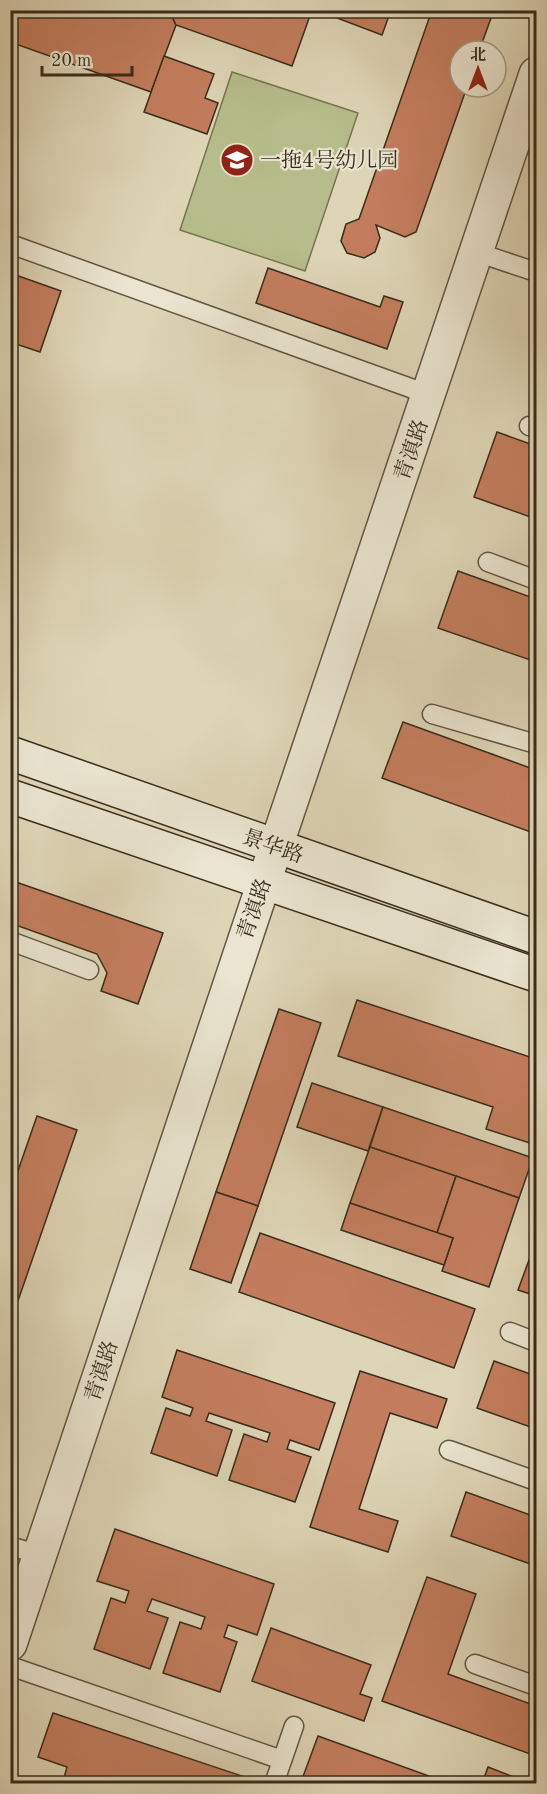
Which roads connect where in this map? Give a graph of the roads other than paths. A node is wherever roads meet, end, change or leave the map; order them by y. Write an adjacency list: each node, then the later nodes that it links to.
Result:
1 (537, 74): 3 (street, 青滇路)
2 (10, 244): 5 (lane)
3 (476, 252): 4 (lane); 5 (street, 青滇路)
4 (537, 272)
5 (430, 395): 12 (street, 青滇路)
6 (488, 562): 7 (lane)
7 (537, 580)
8 (432, 714): 9 (lane)
9 (537, 744)
10 (10, 753): 12 (street, 景华路)
11 (10, 796): 13 (street, 景华路)
12 (276, 846): 13 (street, 青滇路); 14 (street, 景华路)
13 (263, 881): 17 (street, 景华路); 22 (street, 青滇路)
14 (537, 938)
15 (10, 941): 16 (lane)
16 (89, 970)
17 (537, 975)
18 (510, 1332): 19 (lane)
19 (537, 1342)
20 (449, 1450): 21 (lane)
21 (537, 1481)
22 (25, 1550): 23 (street, 青滇路)
23 (10, 1644)
24 (475, 1664): 26 (lane)
25 (10, 1666): 28 (lane)
26 (537, 1686)
27 (294, 1726): 28 (lane)
28 (282, 1760): 29 (lane)
29 (274, 1784)

